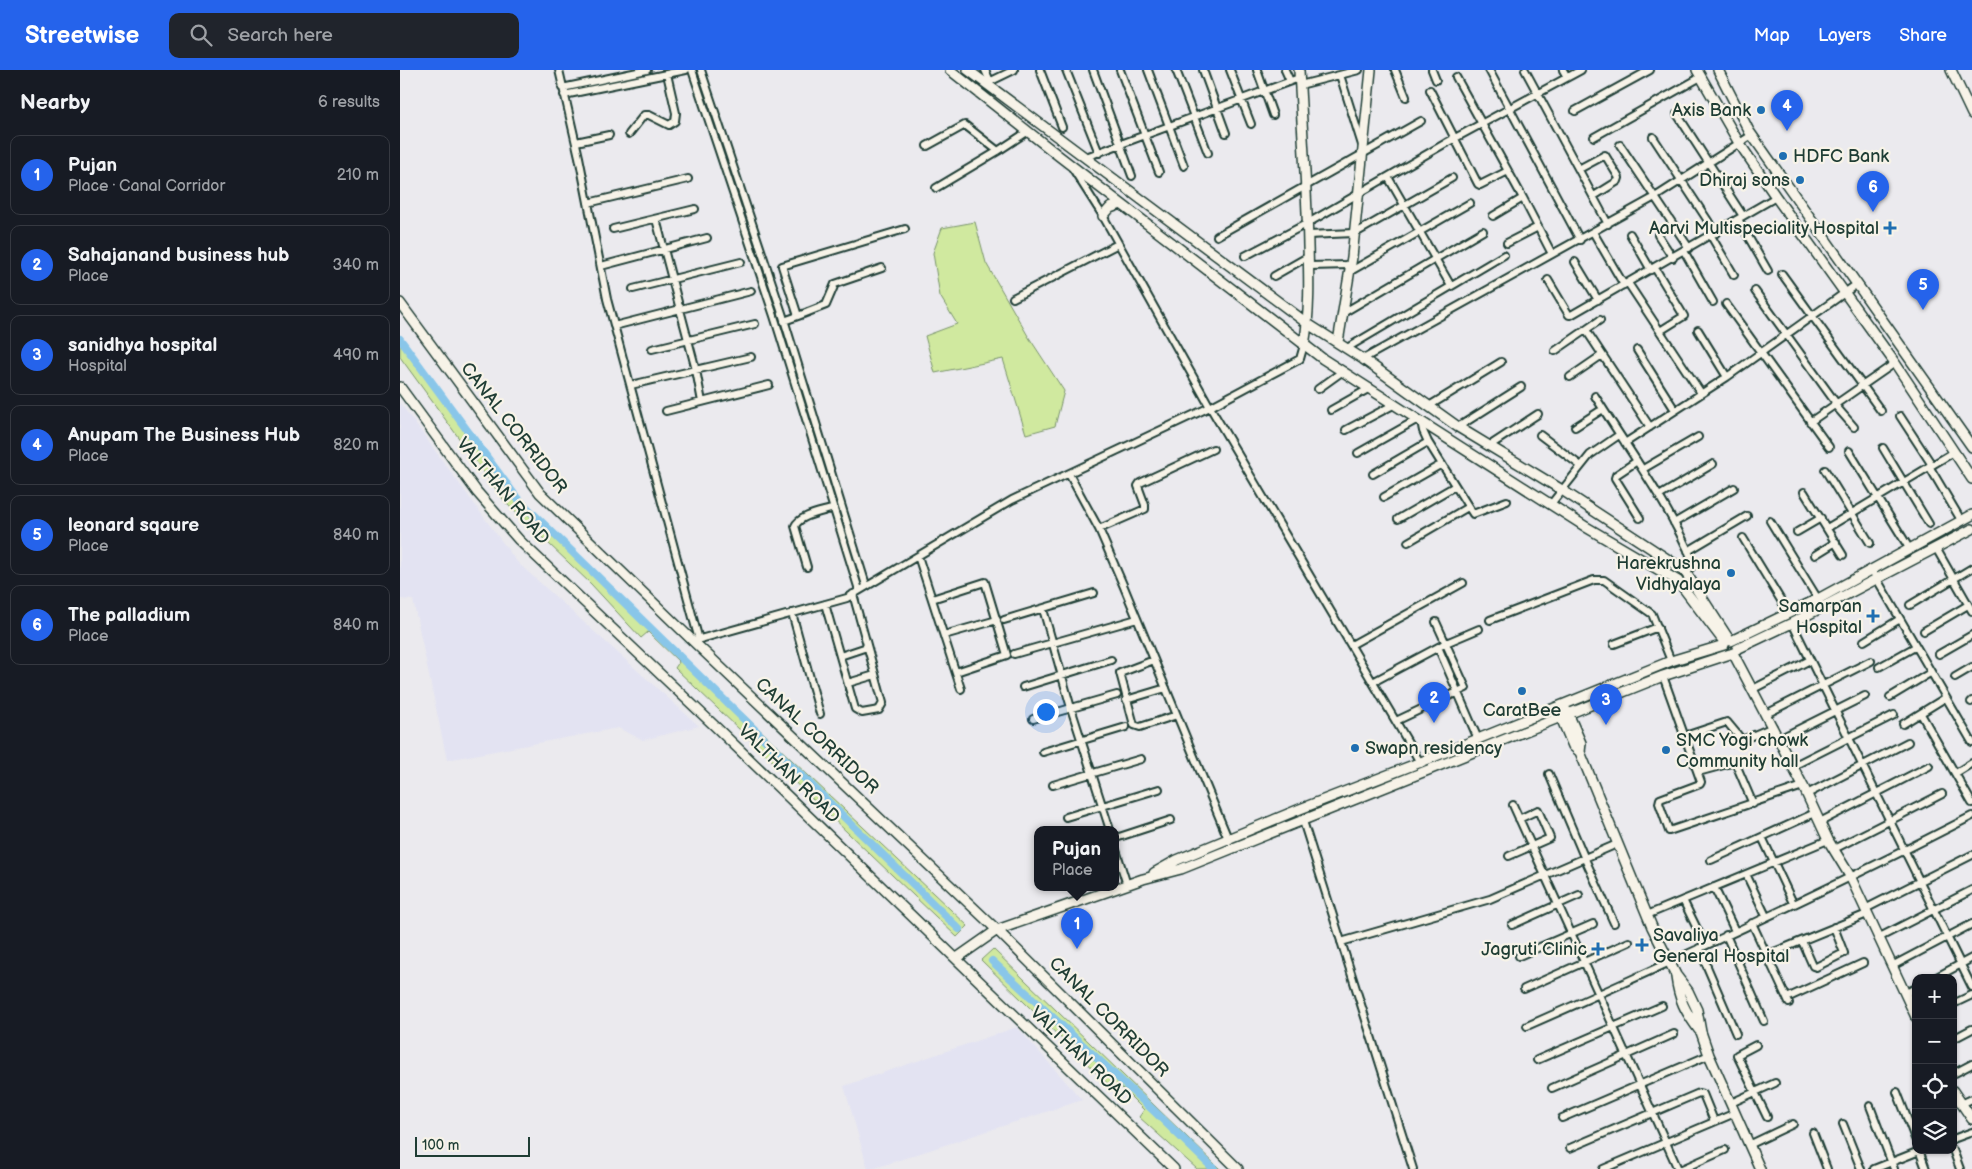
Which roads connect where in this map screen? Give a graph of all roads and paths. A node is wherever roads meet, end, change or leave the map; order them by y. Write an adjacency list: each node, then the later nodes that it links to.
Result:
1 (558, 70): 39 (street)
2 (647, 70): 39 (street)
3 (686, 70): 31 (street)
4 (692, 70): 249 (street)
5 (701, 70): 162 (street)
6 (950, 70): 58 (street)
7 (968, 70): 38 (street)
8 (985, 70): 38 (street)
9 (1014, 70): 38 (street)
10 (1040, 70): 56 (street)
11 (1066, 70): 75 (street)
12 (1093, 70): 70 (street)
13 (1120, 70): 63 (street)
14 (1148, 70): 57 (street)
15 (1176, 70): 52 (street)
16 (1203, 70): 46 (street)
17 (1230, 70): 44 (street)
18 (1257, 70): 41 (street)
19 (1285, 70): 36 (street)
20 (1358, 70): 33 (street)
21 (1371, 70): 74 (street)
22 (1396, 70): 45 (street)
23 (1432, 70): 37 (street)
24 (1489, 70): 47 (street)
25 (1525, 70): 42 (street)
26 (1563, 70): 35 (street)
27 (1580, 70): 35 (street)
28 (1650, 70): 48 (street)
29 (1718, 70): 62 (street)
30 (1951, 70): 51 (street)
31 (666, 74): 43 (street); 59 (street)
32 (1699, 74): 64 (street); 69 (street)
33 (1340, 75): 36 (street); 74 (street)
34 (1456, 77): 55 (street)
35 (1568, 78): 42 (street)
36 (1297, 79): 41 (street); 90 (street)
37 (1436, 80)
38 (987, 83): 68 (street)
39 (562, 88): 43 (street)
40 (1430, 90): 66 (street)
41 (1264, 91): 44 (street); 49 (street)
42 (1538, 94): 47 (street); 82 (street)
43 (564, 95): 67 (street)
44 (1241, 98): 46 (street); 54 (street)
45 (1406, 98)
46 (1216, 108): 52 (street); 60 (street)
47 (1509, 108): 55 (street); 121 (street)
48 (1575, 111)
49 (1273, 114)
50 (1677, 114): 79 (street)
51 (1972, 114)
52 (1194, 117): 57 (street); 76 (street)
53 (1421, 121): 74 (street)
54 (1251, 124)
55 (1482, 124): 66 (street); 83 (street)
56 (1062, 127)
57 (1169, 127): 63 (street); 81 (street)
58 (1027, 132): 73 (street); 77 (street)
59 (629, 134)
60 (1226, 134)
61 (609, 135): 67 (street)
62 (1752, 135): 69 (street); 146 (street)
63 (1144, 136): 70 (street); 84 (street)
64 (1594, 137)
65 (1653, 137): 89 (street)
66 (1453, 139): 83 (street); 86 (street)
67 (576, 142): 97 (street)
68 (1067, 143): 77 (street); 78 (street)
69 (1739, 143): 79 (street); 96 (street)
70 (1120, 145): 75 (street); 85 (street)
71 (1620, 145): 94 (street)
72 (927, 146): 73 (street)
73 (998, 151): 91 (street)
74 (1363, 151): 90 (street); 92 (street)
75 (1099, 153): 78 (street)
76 (1208, 153)
77 (1059, 156): 80 (street)
78 (1086, 157): 164 (street)
79 (1708, 163): 89 (street); 104 (street)
80 (1070, 164): 99 (street); 102 (street)
81 (1184, 166)
82 (1579, 169): 93 (street); 93 (street)
83 (1508, 171): 95 (street)
84 (1159, 172)
85 (1132, 176)
86 (1388, 177): 92 (street); 100 (street)
87 (1452, 178): 100 (street)
88 (688, 179): 97 (street)
89 (1682, 180): 94 (street); 116 (street)
90 (1306, 187): 106 (street); 119 (street)
91 (936, 188)
92 (1358, 194): 106 (street); 114 (street)
93 (1594, 196): 107 (street)
94 (1655, 197): 107 (street); 125 (street)
95 (1523, 198): 103 (street); 108 (street)
96 (1776, 198): 104 (street); 151 (street)
97 (588, 203): 134 (street)
98 (1470, 203): 112 (street)
99 (1122, 204): 102 (street); 172 (street)
100 (1404, 205): 112 (street); 114 (street)
101 (695, 210): 105 (street)
102 (1102, 216): 123 (street)
103 (1493, 216)
104 (1740, 218): 116 (street); 139 (street)
105 (656, 219): 110 (street); 124 (street)
106 (1308, 223): 117 (street); 128 (street)
107 (1608, 224): 113 (street)
108 (1538, 226): 122 (street); 126 (street)
109 (905, 229): 159 (street)
110 (613, 230)
111 (1483, 231): 130 (street)
112 (1420, 232): 130 (street); 137 (street)
113 (1593, 232): 121 (street); 145 (street)
114 (1354, 234): 117 (street); 137 (street)
115 (1630, 234): 138 (street)
116 (1714, 234): 125 (street); 141 (street)
117 (1308, 235): 129 (street)
118 (1658, 235): 131 (street)
119 (1217, 236)
120 (707, 238): 124 (street)
121 (1580, 240): 126 (street)
122 (1507, 243)
123 (1118, 244): 152 (street); 200 (street)
124 (663, 250): 134 (street); 143 (street)
125 (1686, 250): 131 (street); 154 (street)
126 (1552, 254): 180 (street)
127 (1504, 255): 147 (street)
128 (1245, 256)
129 (1308, 256): 135 (street); 142 (street)
130 (1436, 258): 147 (street); 158 (street)
131 (1673, 258): 138 (street)
132 (741, 262): 143 (street)
133 (1575, 262): 153 (street)
134 (601, 266): 165 (street)
135 (1309, 266): 137 (street); 164 (street)
136 (882, 268): 159 (street)
137 (1350, 269): 158 (street)
138 (1653, 269): 145 (street); 168 (street)
139 (1768, 271)
140 (1782, 274): 160 (street)
141 (1734, 275)
142 (1274, 276)
143 (671, 279): 148 (street); 157 (street)
144 (1548, 280): 153 (street)
145 (1626, 284): 153 (street); 168 (street)
146 (1857, 284): 151 (street); 222 (street)
147 (1451, 286): 173 (street)
148 (633, 289)
149 (751, 290): 157 (street)
150 (1755, 291): 169 (street)
151 (1846, 292): 160 (street); 182 (street)
152 (1013, 298)
153 (1598, 300)
154 (1713, 302)
155 (400, 303): 304 (street, CANAL CORRIDOR)
156 (1726, 304): 177 (street)
157 (679, 310): 165 (street); 170 (street)
158 (1343, 313): 171 (street)
159 (798, 316): 162 (street)
160 (1812, 316): 169 (street); 189 (street)
161 (1600, 320): 166 (street)
162 (784, 321): 281 (street)
163 (755, 324): 170 (street)
164 (1308, 324): 171 (street); 172 (street)
165 (614, 326): 187 (street)
166 (1586, 330): 176 (street); 178 (street)
167 (1698, 330): 186 (street)
168 (1660, 331): 194 (street)
169 (1785, 335): 177 (street); 198 (street)
170 (687, 340): 174 (street); 183 (street)
171 (1338, 342): 173 (street)
172 (1304, 345): 184 (street); 200 (street)
173 (1347, 348): 180 (street)
174 (652, 349)
175 (1638, 350): 203 (street)
176 (1555, 351)
177 (1760, 353): 186 (street); 209 (street)
178 (1602, 355): 185 (street); 212 (street)
179 (751, 357): 183 (street)
180 (1363, 359): 199 (street)
181 (1501, 362): 199 (street)
182 (1895, 363): 189 (street); 226 (street)
183 (696, 370): 187 (street); 196 (street)
184 (1343, 371): 192 (street); 193 (street)
185 (1570, 376)
186 (1726, 377): 194 (street)
187 (630, 385): 304 (street)
188 (768, 385): 196 (street)
189 (1862, 385): 198 (street); 205 (street)
190 (400, 387): 446 (street, VALTHAN ROAD)
191 (1521, 387): 210 (street)
192 (1370, 388): 197 (street); 202 (street)
193 (1318, 389)
194 (1702, 393): 203 (street)
195 (1595, 396): 201 (street)
196 (702, 402): 204 (street)
197 (1395, 404): 208 (street); 214 (street)
198 (1835, 404): 209 (street); 213 (street)
199 (1429, 406): 210 (street)
200 (1210, 407): 235 (street); 310 (street)
201 (1603, 408): 211 (street); 216 (street)
202 (1331, 410)
203 (1674, 410): 212 (street)
204 (666, 411)
205 (1881, 411)
206 (1538, 414): 220 (street)
207 (1900, 416): 231 (street)
208 (1419, 420): 218 (street); 227 (street); 247 (street)
209 (1810, 422): 221 (street)
210 (1458, 427): 220 (street)
211 (1575, 427)
212 (1650, 427): 219 (street)
213 (1854, 428)
214 (1346, 430)
215 (1540, 435): 232 (street)
216 (1619, 435): 219 (street); 232 (street)
217 (1698, 437): 233 (street)
218 (1428, 442): 229 (street); 236 (street)
219 (1625, 443): 228 (street)
220 (1489, 446): 241 (street)
221 (1829, 447)
222 (1972, 447)
223 (1882, 448): 238 (street)
224 (1213, 450): 262 (street)
225 (1848, 451): 245 (street)
226 (1954, 452): 231 (street); 237 (street)
227 (1358, 453)
228 (1637, 461): 233 (street); 253 (street)
229 (1442, 464): 239 (street); 244 (street)
230 (1713, 464): 243 (street)
231 (1931, 465): 238 (street); 256 (street)
232 (1581, 466): 241 (street)
233 (1642, 469): 243 (street)
234 (1825, 470): 250 (street)
235 (1069, 474): 262 (street); 273 (street)
236 (1373, 474)
237 (1972, 479)
238 (1903, 481): 245 (street); 259 (street)
239 (1455, 486): 248 (street); 255 (street)
240 (1734, 488): 258 (street)
241 (1562, 490): 247 (street); 277 (street)
242 (1804, 492): 254 (street)
243 (1659, 496): 258 (street)
244 (1384, 497)
245 (1877, 497): 250 (street); 268 (street)
246 (1507, 501): 248 (street)
247 (1551, 504): 307 (street)
248 (1468, 507): 265 (street)
249 (834, 508): 274 (street); 282 (street)
250 (1852, 512): 260 (street); 267 (street)
251 (1972, 515): 256 (street)
252 (1747, 516): 270 (street)
253 (1640, 518)
254 (1821, 518): 260 (street); 263 (street)
255 (1398, 519)
256 (1961, 520): 268 (street)
257 (1770, 521): 286 (street)
258 (1674, 523): 270 (street)
259 (1929, 524)
260 (1827, 528): 266 (street)
261 (1972, 528): 269 (street)
262 (1099, 529): 293 (street)
263 (1797, 532)
264 (1743, 538): 291 (street)
265 (1408, 542)
266 (1836, 542): 271 (street); 272 (street)
267 (1870, 543)
268 (1909, 548): 276 (street)
269 (1936, 548): 278 (street); 279 (street)
270 (1688, 551): 277 (street)
271 (1815, 555)
272 (1844, 555)
273 (918, 556): 281 (street); 285 (street)
274 (807, 567)
275 (1972, 568): 279 (street)
276 (1871, 569): 278 (street); 286 (street)
277 (1686, 573): 307 (street)
278 (1876, 577): 294 (street); 298 (street)
279 (1954, 580): 288 (street); 289 (street)
280 (1463, 584): 310 (street)
281 (866, 585): 282 (street)
282 (859, 590): 284 (street)
283 (1094, 593): 290 (street)
284 (853, 594): 287 (street); 313 (street)
285 (932, 599): 295 (street); 302 (street)
286 (1818, 599): 291 (street)
287 (825, 604): 292 (street); 317 (street)
288 (1910, 605)
289 (1971, 608): 301 (street)
290 (1043, 609): 295 (street); 306 (street)
291 (1788, 612): 307 (street)
292 (792, 613): 304 (street); 347 (street)
293 (1137, 619): 306 (street); 319 (street)
294 (1900, 619): 305 (street); 312 (street)
295 (1001, 620): 302 (street); 325 (street)
296 (1490, 620): 299 (street)
297 (1436, 622): 308 (street)
298 (1792, 623): 314 (street); 320 (street)
299 (1658, 627): 309 (street); 321 (street)
300 (1479, 629): 308 (street)
301 (1924, 630)
302 (944, 635): 325 (street)
303 (1972, 635): 316 (street)
304 (696, 640): 434 (street, CANAL CORRIDOR)
305 (1864, 641)
306 (1052, 642): 315 (street); 328 (street)
307 (1727, 642): 314 (street); 321 (street)
308 (1446, 643): 311 (street); 338 (street)
309 (1614, 644)
310 (1351, 645): 331 (street)
311 (1438, 647): 331 (street); 338 (street)
312 (1915, 647): 323 (street); 326 (street)
313 (868, 648): 317 (street); 327 (street)
314 (1733, 652): 329 (street); 337 (street)
315 (1014, 654)
316 (1939, 654)
317 (840, 656): 332 (street)
318 (1111, 660): 328 (street)
319 (1154, 660): 335 (street); 343 (street)
320 (1810, 660): 333 (street); 337 (street)
321 (1671, 661): 344 (street)
322 (1871, 661): 333 (street)
323 (1879, 667)
324 (1972, 667): 330 (street)
325 (956, 672): 336 (street)
326 (1930, 673): 341 (street); 342 (street)
327 (875, 675): 332 (street); 332 (street)
328 (1062, 675): 334 (street); 345 (street)
329 (1663, 676): 352 (street); 358 (street)
330 (1955, 677)
331 (1372, 682): 354 (street)
332 (848, 683)
333 (1822, 685): 346 (street); 348 (street)
334 (1023, 687)
335 (1166, 688): 343 (street); 350 (street)
336 (961, 689)
337 (1753, 689): 348 (street)
338 (1458, 693): 354 (street); 360 (street)
339 (1117, 695): 345 (street)
340 (1865, 696): 346 (street)
341 (1890, 697)
342 (1946, 698): 349 (street); 364 (street)
343 (1126, 700): 350 (street)
344 (1560, 706): 352 (street); 360 (street)
345 (1071, 708): 353 (street); 362 (street)
346 (1835, 711): 359 (street); 361 (street)
347 (820, 714)
348 (1766, 714): 356 (street)
349 (1921, 714): 355 (street); 374 (street)
350 (1177, 715): 397 (street)
351 (1894, 715): 359 (street)
352 (1565, 716): 372 (street); 399 (street)
353 (1033, 718)
354 (1396, 721): 367 (street)
355 (1903, 724)
356 (1773, 726): 358 (street); 361 (street)
357 (1126, 727): 362 (street)
358 (1685, 736): 373 (street)
359 (1850, 738): 369 (street); 370 (street)
360 (1478, 739): 367 (street)
361 (1779, 739): 370 (street)
362 (1082, 740): 365 (street); 375 (street)
363 (1908, 742): 369 (street)
364 (1972, 742)
365 (1043, 752)
366 (1141, 758): 375 (street)
367 (1421, 762): 372 (street); 397 (street)
368 (1972, 763): 374 (street)
369 (1863, 765): 379 (street); 380 (street)
370 (1793, 766): 379 (street)
371 (1929, 766): 380 (street)
372 (1424, 772): 391 (street)
373 (1698, 772): 383 (street); 383 (street)
374 (1956, 773): 382 (street)
375 (1091, 774): 377 (street); 385 (street)
376 (1549, 774): 406 (street)
377 (1053, 785)
378 (1159, 789): 385 (street)
379 (1805, 790): 383 (street); 386 (street)
380 (1877, 793): 392 (street); 393 (street)
381 (1942, 794): 392 (street)
382 (1972, 803)
383 (1753, 804)
384 (1512, 805): 389 (street)
385 (1102, 806): 388 (street); 394 (street)
386 (1815, 813): 393 (street); 396 (street)
387 (1972, 816): 403 (street)
388 (1066, 817)
389 (1519, 819): 400 (street); 400 (street)
390 (1171, 820): 395 (street)
391 (1303, 821): 401 (street); 441 (street)
392 (1891, 821): 402 (street); 403 (street)
393 (1820, 822): 398 (street)
394 (1109, 826)
395 (1119, 837)
396 (1762, 837): 408 (street); 409 (street)
397 (1228, 839): 401 (street); 413 (street)
398 (1828, 840): 402 (street); 409 (street)
399 (1617, 844): 406 (street); 426 (street)
400 (1532, 847): 405 (street); 411 (street)
401 (1234, 848): 413 (street)
402 (1834, 849): 412 (street)
403 (1905, 850): 412 (street); 414 (street)
404 (1972, 854): 414 (street)
405 (1509, 856)
406 (1585, 859): 411 (street); 428 (street)
407 (1119, 860): 415 (street)
408 (1711, 860)
409 (1775, 862): 410 (street); 422 (street)
410 (1746, 874): 416 (street); 427 (street)
411 (1544, 876): 423 (street); 441 (street)
412 (1850, 876): 422 (street); 425 (street)
413 (1143, 879): 415 (street)
414 (1920, 880): 424 (street); 425 (street)
415 (1127, 885): 417 (street)
416 (1714, 887): 421 (street); 435 (street)
417 (1119, 888)
418 (1972, 890): 424 (street)
419 (1110, 891): 434 (street)
420 (1579, 896): 423 (street)
421 (1683, 900): 426 (street); 443 (street)
422 (1793, 903): 427 (street)
423 (1558, 906): 432 (street); 436 (street)
424 (1934, 909): 438 (street); 439 (street)
425 (1866, 911): 433 (street); 439 (street)
426 (1647, 915): 448 (street)
427 (1766, 916): 429 (street)
428 (1614, 923)
429 (1752, 923): 435 (street); 444 (street)
430 (1593, 924): 436 (street)
431 (1972, 924): 438 (street)
432 (1512, 925)
433 (1834, 927): 440 (street); 440 (street)
434 (997, 930): 446 (street); 507 (street, CANAL CORRIDOR)
435 (1735, 931): 437 (street)
436 (1570, 934): 445 (street); 449 (street)
437 (1726, 935): 443 (street); 463 (street)
438 (1947, 936): 451 (street); 452 (street)
439 (1878, 938): 452 (street)
440 (1802, 941): 444 (street)
441 (1341, 942): 508 (street)
442 (1629, 942): 449 (street)
443 (1702, 947): 448 (street); 468 (street)
444 (1767, 955): 450 (street)
445 (1519, 956)
446 (957, 958): 506 (street, VALTHAN ROAD)
447 (1972, 958): 451 (street)
448 (1670, 962): 458 (street); 471 (street)
449 (1583, 963): 455 (street); 458 (street)
450 (1863, 963)
451 (1960, 964): 453 (street); 454 (street)
452 (1892, 966): 457 (street)
453 (1941, 974)
454 (1972, 987)
455 (1524, 989)
456 (1912, 990): 457 (street)
457 (1906, 993): 462 (street)
458 (1598, 995): 464 (street); 465 (street)
459 (1972, 995): 460 (street)
460 (1957, 1002)
461 (1662, 1006): 465 (street)
462 (1912, 1007)
463 (1764, 1021)
464 (1527, 1026)
465 (1613, 1027): 472 (street); 473 (street)
466 (1972, 1029): 469 (street)
467 (1674, 1034): 472 (street)
468 (1736, 1034)
469 (1957, 1036)
470 (1756, 1045): 479 (street)
471 (1709, 1055): 477 (street); 483 (street)
472 (1626, 1056): 477 (street); 478 (street)
473 (1537, 1060)
474 (1972, 1064): 475 (street)
475 (1957, 1072)
476 (1775, 1083): 479 (street)
477 (1639, 1085): 486 (street); 489 (street)
478 (1552, 1088)
479 (1754, 1092): 483 (street); 488 (street)
480 (1897, 1092): 494 (street)
481 (1957, 1098): 484 (street)
482 (1972, 1099): 484 (street)
483 (1731, 1103): 487 (street)
484 (1961, 1104): 490 (street)
485 (1870, 1106): 505 (street)
486 (1652, 1113): 491 (street); 498 (street); 500 (street)
487 (1735, 1113): 491 (street); 499 (street)
488 (1767, 1117)
489 (1562, 1118)
490 (1972, 1119)
491 (1714, 1121): 498 (street)
492 (1793, 1124): 499 (street)
493 (1843, 1124): 513 (street)
494 (1912, 1131)
495 (1972, 1132): 497 (street)
496 (1813, 1133): 512 (street)
497 (1957, 1138)
498 (1665, 1142): 509 (street); 510 (street)
499 (1750, 1145): 511 (street)
500 (1570, 1148)
501 (1725, 1150): 510 (street)
502 (1912, 1154): 505 (street)
503 (1921, 1154): 516 (street)
504 (1954, 1154): 517 (street)
505 (1892, 1162): 514 (street); 515 (street)
506 (1174, 1169)
507 (1238, 1169)
508 (1413, 1169)
509 (1603, 1169)
510 (1680, 1169)
511 (1760, 1169)
512 (1828, 1169)
513 (1860, 1169)
514 (1874, 1169)
515 (1894, 1169)
516 (1926, 1169)
517 (1960, 1169)

